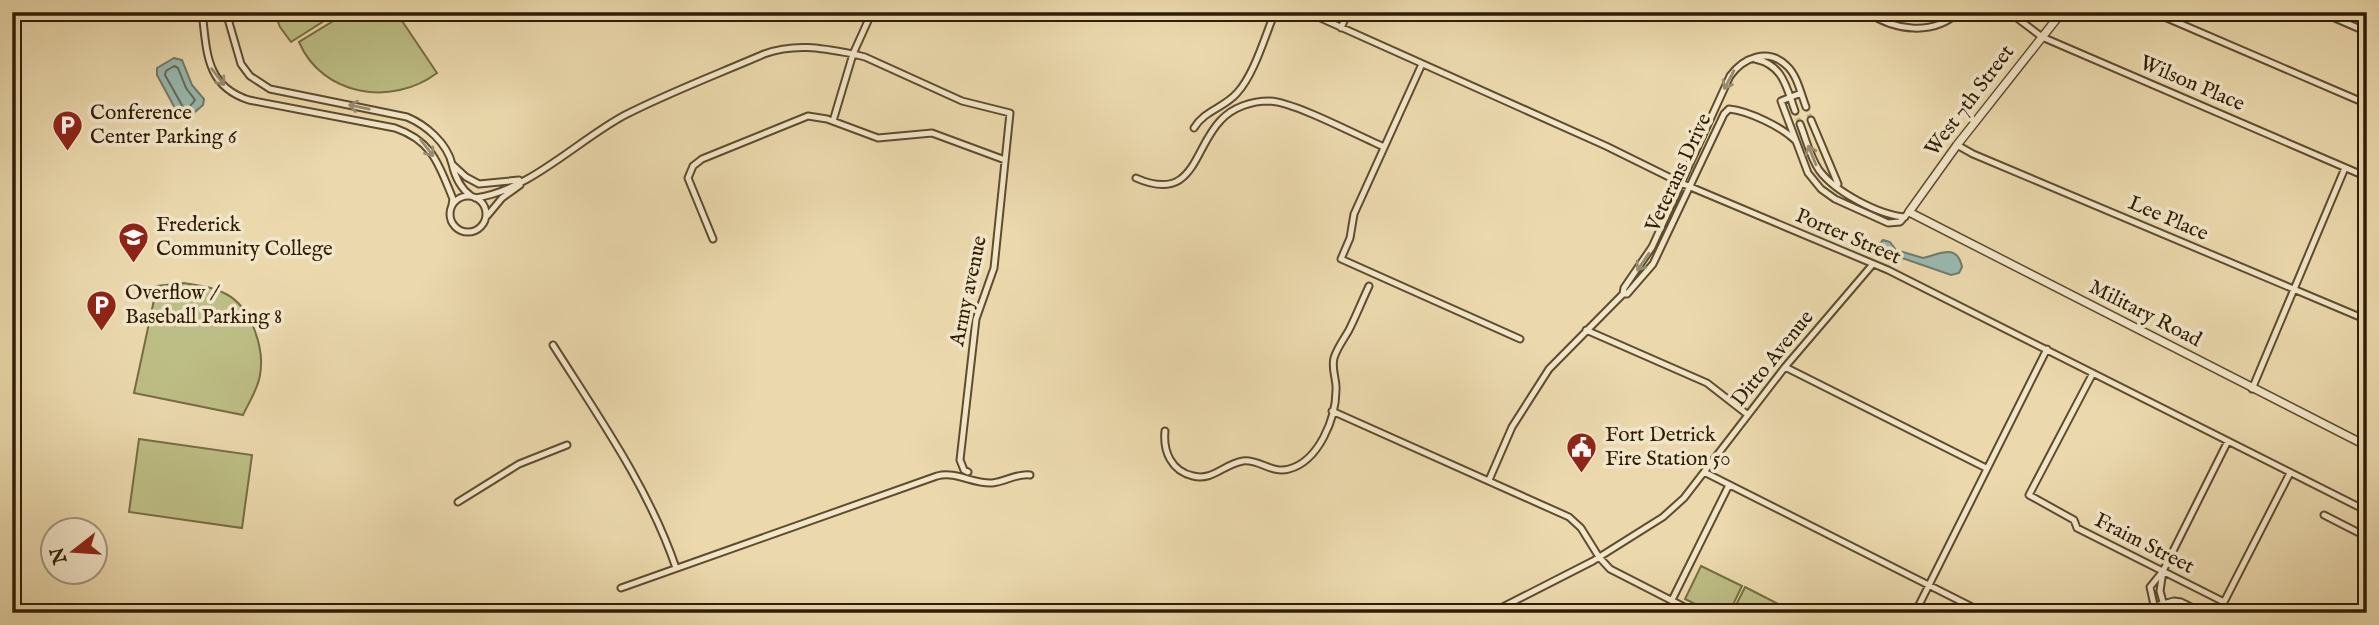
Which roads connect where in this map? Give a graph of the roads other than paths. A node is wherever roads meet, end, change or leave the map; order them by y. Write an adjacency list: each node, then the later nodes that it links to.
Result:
1 (202, 12): 41 (street, one-way to 41)
2 (226, 12): 32 (street, one-way to 2)
3 (872, 12): 16 (street)
4 (1275, 12): 27 (street)
5 (1307, 12): 13 (street, Porter Street)
6 (1348, 12): 13 (street)
7 (1867, 12): 8 (street)
8 (1959, 12)
9 (2009, 12): 15 (street, Wilson Place)
10 (2062, 12): 15 (street, West 7th Street)
11 (2153, 12): 21 (street)
12 (2322, 12): 14 (street)
13 (1341, 28): 18 (street, Porter Street)
14 (2367, 32)
15 (2042, 37): 29 (street, West 7th Street); 33 (street, Wilson Place)
16 (853, 54): 25 (street); 31 (street, Army avenue); 36 (street)
17 (1751, 58): 19 (street); 20 (street); 37 (street, Veterans Drive, one-way to 37)
18 (1422, 64): 30 (street); 37 (street, Porter Street)
19 (1801, 93): 20 (street); 22 (street)
20 (1790, 98): 23 (street); 28 (street)
21 (2367, 104)
22 (1806, 107)
23 (1795, 111)
24 (1811, 120): 39 (street)
25 (832, 121): 31 (street); 44 (street)
26 (1800, 124): 39 (street, one-way to 26)
27 (1194, 128)
28 (1796, 141): 38 (street, Veterans Drive); 42 (street)
29 (1957, 145): 42 (street, West 7th Street); 47 (street, Lee Place)
30 (1384, 147): 35 (street); 51 (street)
31 (1005, 160): 64 (street, Army avenue)
32 (453, 165): 36 (street); 40 (street)
33 (2345, 168): 34 (street, Wilson Place); 47 (street)
34 (2367, 177)
35 (1136, 178)
36 (524, 179): 40 (street); 43 (street)
37 (1681, 183): 38 (street, Porter Street); 48 (street, Veterans Drive, one-way to 48)
38 (1690, 187): 45 (street, Porter Street); 48 (street, Veterans Drive)
39 (1844, 192): 42 (street)
40 (473, 197): 41 (street); 43 (street)
41 (452, 205): 43 (street)
42 (1907, 215): 56 (street, Military Road)
43 (485, 220)
44 (713, 239)
45 (1873, 264): 53 (street, Porter Street); 54 (street, Ditto Avenue)
46 (1369, 286): 57 (street)
47 (2294, 289): 49 (street, Lee Place); 56 (street)
48 (1623, 294): 50 (street, Veterans Drive)
49 (2367, 320)
50 (1586, 330): 58 (street); 68 (street, Veterans Drive)
51 (1520, 339)
52 (553, 345): 75 (street)
53 (2047, 349): 55 (street, Porter Street); 63 (street)
54 (1785, 367): 58 (street, Ditto Avenue); 63 (street)
55 (2094, 373): 60 (street, Porter Street); 76 (street, Fraim Street)
56 (2252, 389): 62 (street, Military Road)
57 (1332, 411): 59 (street); 68 (street)
58 (1748, 415): 65 (street, Ditto Avenue)
59 (1165, 431)
60 (2228, 442): 66 (street, Porter Street); 76 (street)
61 (567, 445): 70 (street)
62 (2367, 446)
63 (1986, 468): 77 (street)
64 (968, 472)
65 (1704, 472): 69 (street); 74 (street, Ditto Avenue)
66 (2290, 472): 71 (street, Porter Street); 76 (street, Fraim Street)
67 (1030, 475): 75 (street)
68 (1489, 480): 74 (street)
69 (1729, 485): 77 (street); 79 (street)
70 (458, 502)
71 (2367, 511)
72 (2324, 516): 73 (street)
73 (2367, 537)
74 (1599, 557): 79 (street); 82 (street, Ditto Avenue)
75 (676, 568): 78 (street)
76 (2163, 571): 80 (street); 81 (street)
77 (1929, 585): 84 (street); 85 (street)
78 (621, 588)
79 (1672, 600): 83 (street)
80 (2163, 602): 81 (street); 87 (street)
81 (2154, 605): 86 (street)
82 (1491, 613)
83 (1696, 613)
84 (1914, 613)
85 (1984, 613)
86 (2130, 613)
87 (2203, 613)

